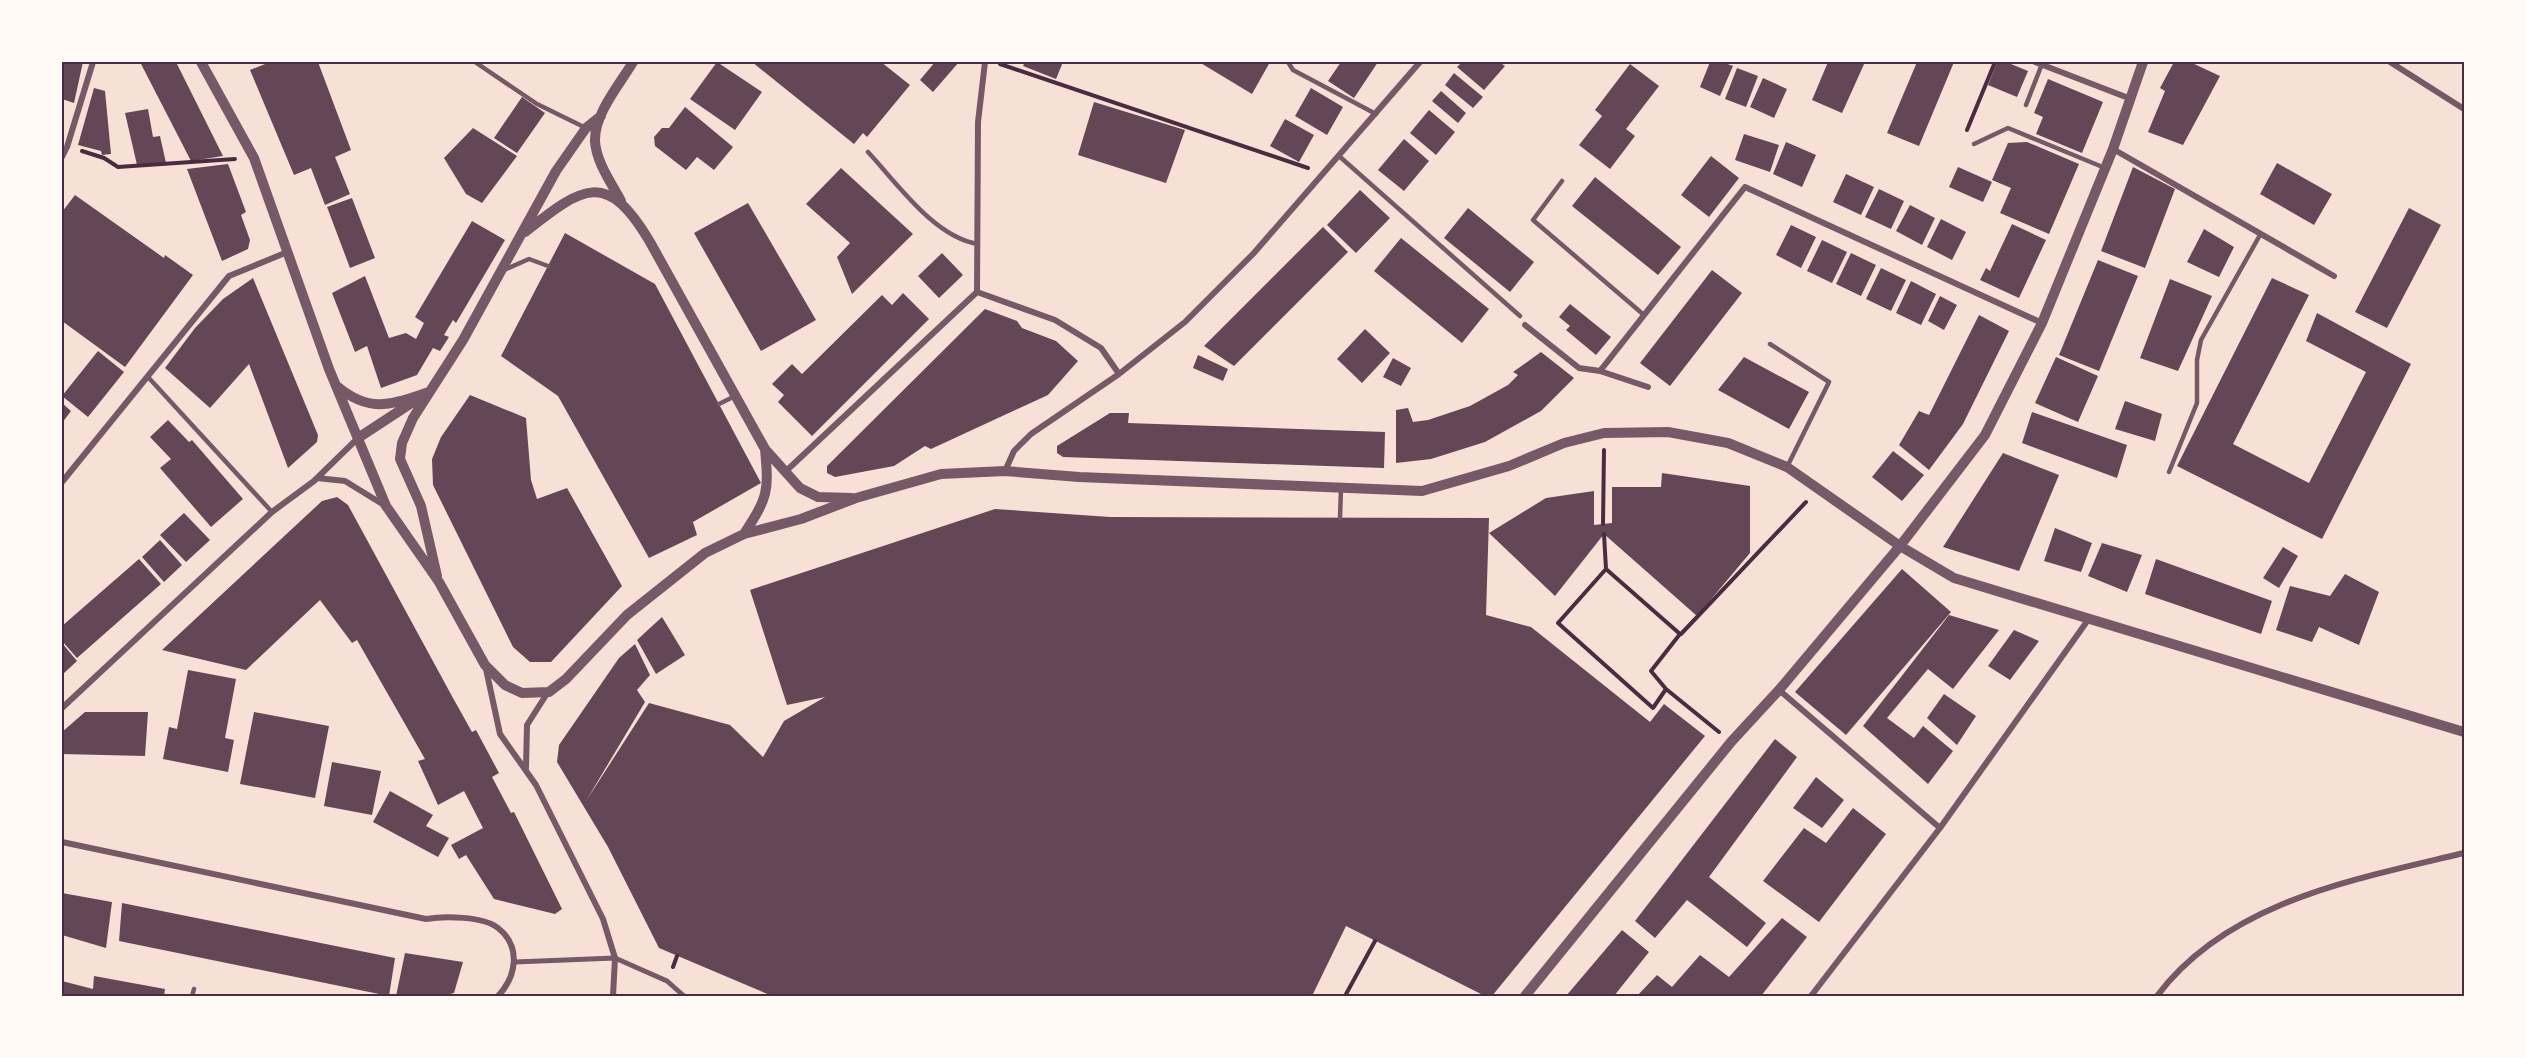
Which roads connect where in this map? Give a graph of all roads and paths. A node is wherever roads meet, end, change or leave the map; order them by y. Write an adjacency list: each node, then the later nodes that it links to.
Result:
1 (93, 62): 21 (street)
2 (201, 62): 26 (street)
3 (475, 62): 18 (lane)
4 (633, 62): 17 (street)
5 (984, 62): 33 (street)
6 (993, 62): 28 (path)
7 (1288, 62): 16 (lane)
8 (1420, 62): 16 (street)
9 (1995, 62): 19 (path)
10 (2143, 62): 13 (street)
11 (2390, 62): 15 (street)
12 (2038, 63): 13 (street); 14 (lane)
13 (2131, 99): 22 (street)
14 (2026, 105)
15 (2464, 110)
16 (1376, 114): 24 (street)
17 (601, 116): 18 (street); 30 (street)
18 (586, 128): 32 (street)
19 (1963, 138)
20 (1974, 144): 27 (lane)
21 (67, 147): 25 (street); 26 (path)
22 (2113, 148): 27 (street); 31 (street)
23 (868, 152): 33 (lane)
24 (1339, 156): 28 (street); 40 (lane)
25 (62, 157)
26 (254, 158): 34 (street)
27 (2105, 168): 41 (street)
28 (1327, 171): 45 (street)
29 (1562, 181): 39 (lane)
30 (621, 201): 32 (street); 50 (street)
31 (2260, 235): 37 (street); 58 (lane)
32 (520, 236): 36 (street)
33 (978, 244): 38 (street)
34 (285, 253): 46 (street); 47 (street)
35 (548, 266): 36 (lane)
36 (502, 271): 49 (street)
37 (2334, 276)
38 (977, 292): 45 (street); 57 (street)
39 (1644, 315): 41 (street); 44 (street)
40 (1520, 316)
41 (2042, 323): 70 (street)
42 (1526, 325): 44 (street)
43 (1770, 344): 55 (lane)
44 (1600, 371): 48 (street)
45 (1119, 374): 56 (street)
46 (148, 377): 60 (street); 65 (lane)
47 (335, 384): 49 (street); 53 (street)
48 (1648, 387)
49 (429, 392): 53 (street); 72 (street)
50 (736, 396): 51 (lane); 54 (street)
51 (719, 404)
52 (1604, 433): 55 (street); 61 (street); 67 (path)
53 (358, 438): 59 (street); 64 (street)
54 (765, 448): 57 (street); 68 (street)
55 (1787, 467): 62 (street)
56 (1005, 471): 61 (street); 63 (street)
57 (785, 472): 63 (street)
58 (2169, 472)
59 (317, 478): 64 (street); 65 (street)
60 (62, 482)
61 (1341, 488): 66 (lane)
62 (1819, 489): 70 (street); 74 (path)
63 (856, 498): 68 (street)
64 (386, 506): 72 (street)
65 (273, 512): 79 (street)
66 (1340, 518)
67 (1603, 524)
68 (744, 534): 78 (street)
69 (1604, 534): 71 (path)
70 (1900, 546): 73 (street); 77 (street)
71 (1606, 569): 74 (path); 76 (path)
72 (439, 582): 75 (street)
73 (2088, 620): 81 (street); 83 (street)
74 (1680, 634): 76 (path)
75 (485, 665): 78 (street); 82 (street)
76 (1666, 689): 80 (path)
77 (1779, 690): 83 (street); 95 (street)
78 (549, 692): 82 (street)
79 (62, 708)
80 (1712, 727)
81 (2464, 732)
82 (526, 770): 87 (street)
83 (1940, 828): 96 (street)
84 (62, 842): 88 (street)
85 (2464, 853): 97 (street)
86 (1375, 940): 94 (path)
87 (615, 958): 88 (street); 92 (street); 93 (street)
88 (515, 962): 91 (street)
89 (194, 989): 90 (lane)
90 (192, 996)
91 (498, 996)
92 (613, 996)
93 (684, 996)
94 (1345, 996)
95 (1525, 996)
96 (1812, 996)
97 (2157, 996)

